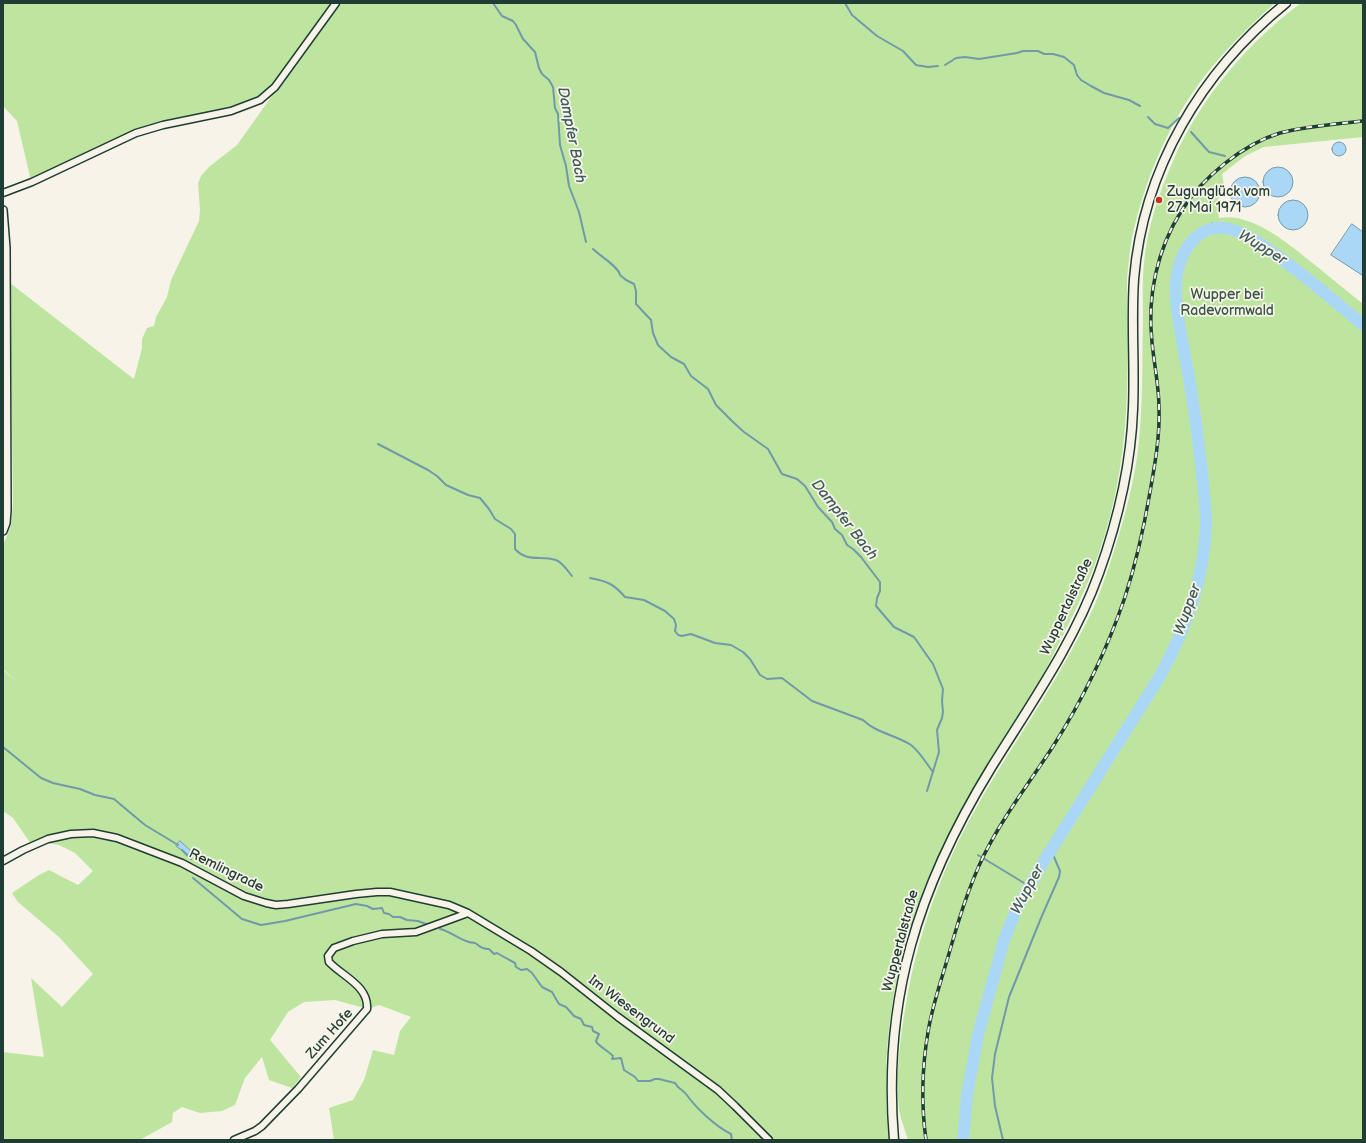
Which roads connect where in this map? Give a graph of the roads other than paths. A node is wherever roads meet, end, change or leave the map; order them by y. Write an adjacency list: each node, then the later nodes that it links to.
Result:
1 (336, 3): 3 (street)
2 (1286, 3): 10 (main road, Wuppertalstraße)
3 (3, 193)
4 (3, 210): 5 (street)
5 (3, 531)
6 (3, 861): 7 (street, Remlingrade)
7 (468, 912): 8 (street, Zum Hofe); 9 (street, Im Wiesengrund)
8 (234, 1140)
9 (769, 1140)
10 (894, 1140)

